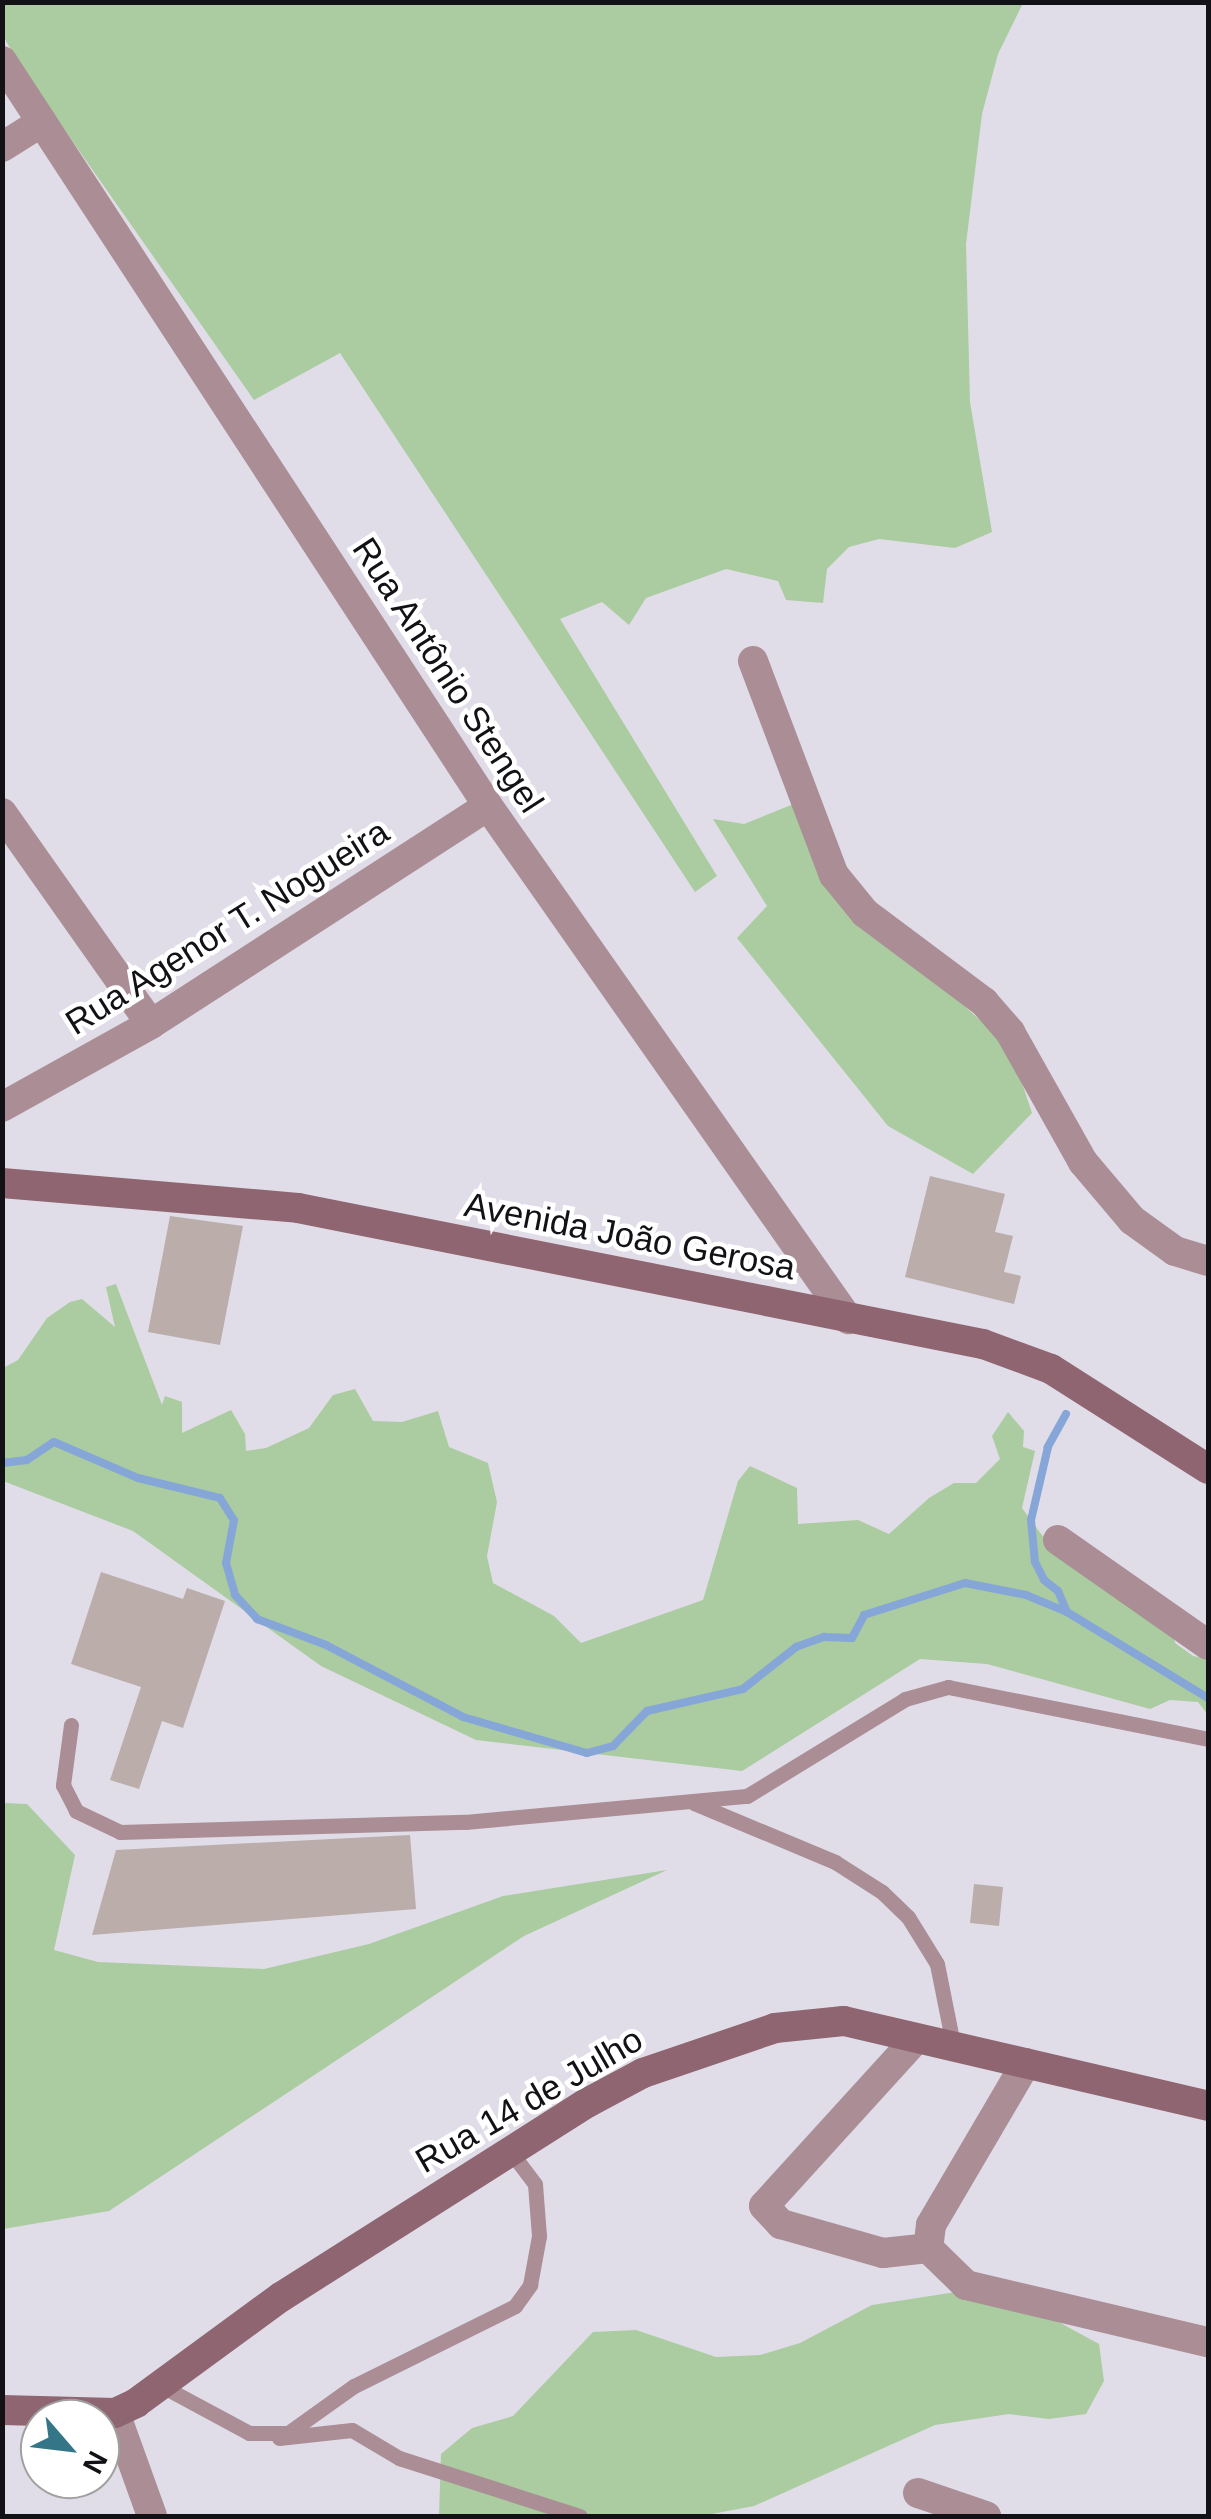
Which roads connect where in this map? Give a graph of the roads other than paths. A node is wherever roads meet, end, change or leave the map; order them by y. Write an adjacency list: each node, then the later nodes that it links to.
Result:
1 (2, 62): 2 (street, Rua Antônio Stengel)
2 (42, 122): 3 (street); 5 (street, Rua Antônio Stengel)
3 (2, 147)
4 (753, 661): 10 (street)
5 (488, 806): 7 (street, Rua Agenor T. Nogueira); 11 (street, Rua Antônio Stengel)
6 (2, 813): 7 (street)
7 (150, 1024): 8 (street, Rua Agenor T. Nogueira)
8 (2, 1107)
9 (2, 1183): 11 (street, Avenida João Gerosa)
10 (1208, 1262)
11 (848, 1318): 12 (street, Avenida João Gerosa)
12 (1208, 1469)
13 (1058, 1540): 14 (street)
14 (1208, 1645)
15 (71, 1726): 17 (lane)
16 (1205, 1736): 17 (lane)
17 (690, 1802): 19 (lane)
18 (915, 2040): 19 (street, Rua 14 de Julho); 22 (street, Rua 14 de Julho); 23 (street)
19 (954, 2050): 20 (street, Rua 14 de Julho)
20 (1026, 2064): 21 (street, Rua 14 de Julho); 23 (street)
21 (1208, 2106)
22 (510, 2151): 25 (street, Rua 14 de Julho); 28 (lane)
23 (928, 2248): 24 (street)
24 (1208, 2342)
25 (160, 2385): 26 (street, Rua 14 de Julho); 28 (lane)
26 (120, 2409)
27 (120, 2426): 30 (street)
28 (267, 2437): 31 (lane)
29 (918, 2493): 32 (street)
30 (152, 2516)
31 (580, 2516)
32 (986, 2516)

